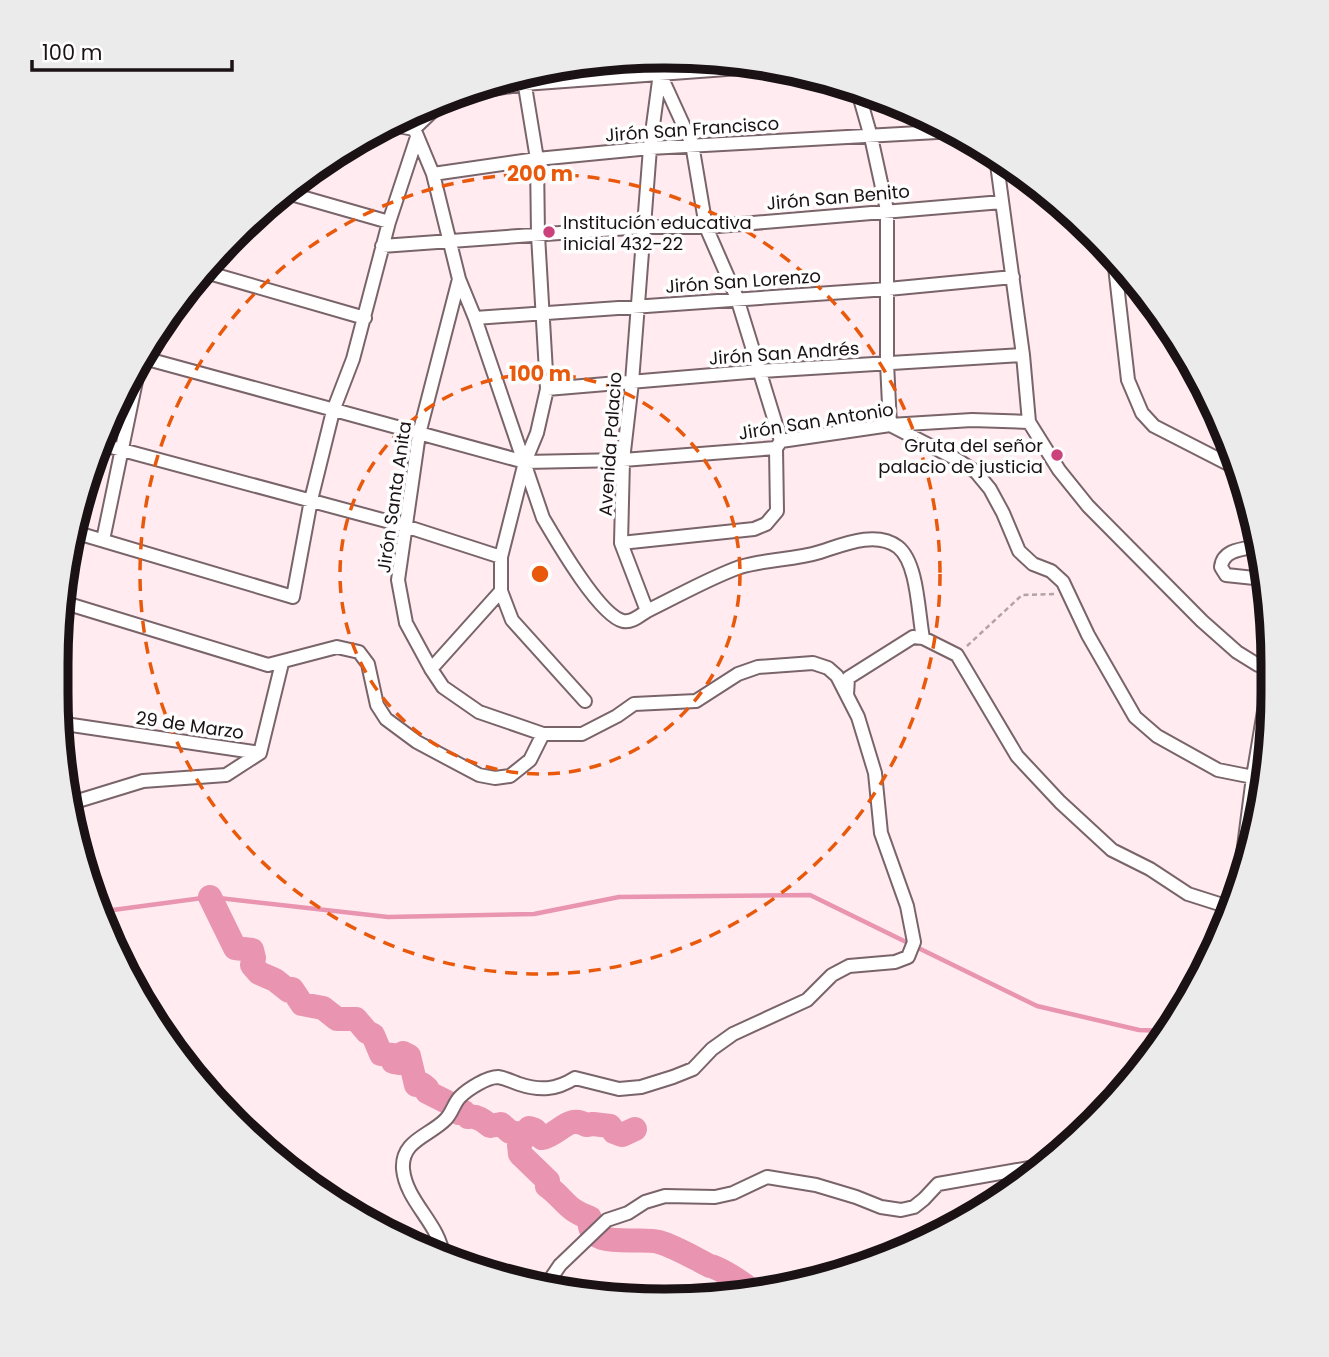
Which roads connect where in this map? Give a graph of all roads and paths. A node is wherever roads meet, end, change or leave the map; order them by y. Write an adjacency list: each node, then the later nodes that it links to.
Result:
1 (660, 68): 3 (street, Avenida Palacio)
2 (704, 70): 3 (street)
3 (660, 73): 4 (street); 13 (street); 14 (street, Avenida Palacio)
4 (563, 77)
5 (525, 85): 15 (street)
6 (861, 102): 12 (street)
7 (428, 118): 10 (street)
8 (412, 125): 10 (street)
9 (403, 129): 10 (street)
10 (415, 133): 17 (street); 21 (street)
11 (933, 133): 12 (street, Jirón San Francisco)
12 (871, 137): 13 (street, Jirón San Francisco); 20 (street)
13 (692, 145): 14 (street, Jirón San Francisco); 23 (street)
14 (650, 148): 15 (street, Jirón San Francisco); 22 (street, Avenida Palacio)
15 (537, 159): 17 (street, Jirón San Francisco); 24 (street)
16 (998, 170): 19 (street)
17 (433, 174): 25 (street)
18 (296, 196): 21 (street)
19 (1002, 202): 20 (street, Jirón San Benito); 29 (street)
20 (887, 210): 23 (street, Jirón San Benito); 31 (street)
21 (388, 222): 26 (street)
22 (643, 227): 23 (street, Jirón San Benito); 24 (street, Jirón San Benito); 33 (street, Avenida Palacio)
23 (706, 227): 32 (street)
24 (538, 235): 25 (street, Jirón San Benito); 34 (street)
25 (451, 243): 26 (street, Jirón San Benito); 30 (street)
26 (382, 246): 35 (street)
27 (213, 274): 35 (street)
28 (1116, 275): 53 (street)
29 (1013, 277): 31 (street, Jirón San Lorenzo); 37 (street)
30 (459, 279): 36 (street); 47 (street, Jirón Santa Anita)
31 (888, 289): 32 (street, Jirón San Lorenzo); 39 (street)
32 (737, 298): 33 (street, Jirón San Lorenzo); 40 (street)
33 (638, 306): 34 (street, Jirón San Lorenzo); 41 (street, Avenida Palacio)
34 (542, 312): 36 (street, Jirón San Lorenzo); 42 (street)
35 (365, 318): 44 (street)
36 (475, 318): 52 (street)
37 (1023, 355): 39 (street, Jirón San Andrés); 45 (street)
38 (152, 360): 44 (street, Jirón San Antonio)
39 (887, 363): 40 (street, Jirón San Andrés); 46 (street)
40 (760, 371): 41 (street, Jirón San Andrés); 48 (street)
41 (632, 382): 42 (street, Jirón San Andrés); 51 (street, Avenida Palacio)
42 (547, 388): 52 (street)
43 (134, 393): 50 (street)
44 (333, 411): 47 (street, Jirón San Antonio); 54 (street)
45 (1029, 422): 46 (street, Jirón San Antonio); 69 (street)
46 (890, 425): 48 (street, Jirón San Antonio); 63 (street)
47 (419, 434): 52 (street, Jirón San Antonio); 55 (street, Jirón Santa Anita)
48 (778, 444): 51 (street, Jirón San Antonio); 58 (street)
49 (110, 447): 50 (street)
50 (123, 450): 54 (street); 57 (street)
51 (623, 460): 52 (street, Jirón San Antonio); 58 (street, Avenida Palacio)
52 (525, 462): 60 (street); 65 (street)
53 (1225, 462)
54 (311, 500): 55 (street); 57 (street)
55 (405, 526): 60 (street); 70 (street, Jirón Santa Anita)
56 (83, 535): 57 (street)
57 (103, 540)
58 (621, 543): 65 (street, Avenida Palacio)
59 (1249, 548): 61 (street)
60 (501, 556): 62 (street)
61 (1254, 578)
62 (500, 591): 70 (street); 72 (street)
63 (1069, 594): 67 (path); 77 (street)
64 (72, 605): 68 (street)
65 (647, 611): 66 (street)
66 (923, 638): 67 (street); 71 (street)
67 (957, 655): 80 (street)
68 (282, 663): 74 (street); 76 (street, 29 de Marzo)
69 (1261, 666)
70 (430, 669): 74 (street, Jirón Santa Anita)
71 (847, 695): 74 (street, Jirón Santa Anita); 82 (street)
72 (585, 701)
73 (70, 725): 76 (street, 29 de Marzo)
74 (543, 734)
75 (1258, 750): 77 (street)
76 (260, 753): 78 (street)
77 (1253, 777): 79 (street)
78 (78, 801)
79 (1249, 810)
80 (1221, 905)
81 (1023, 1169): 83 (street)
82 (441, 1245)
83 (551, 1278)

